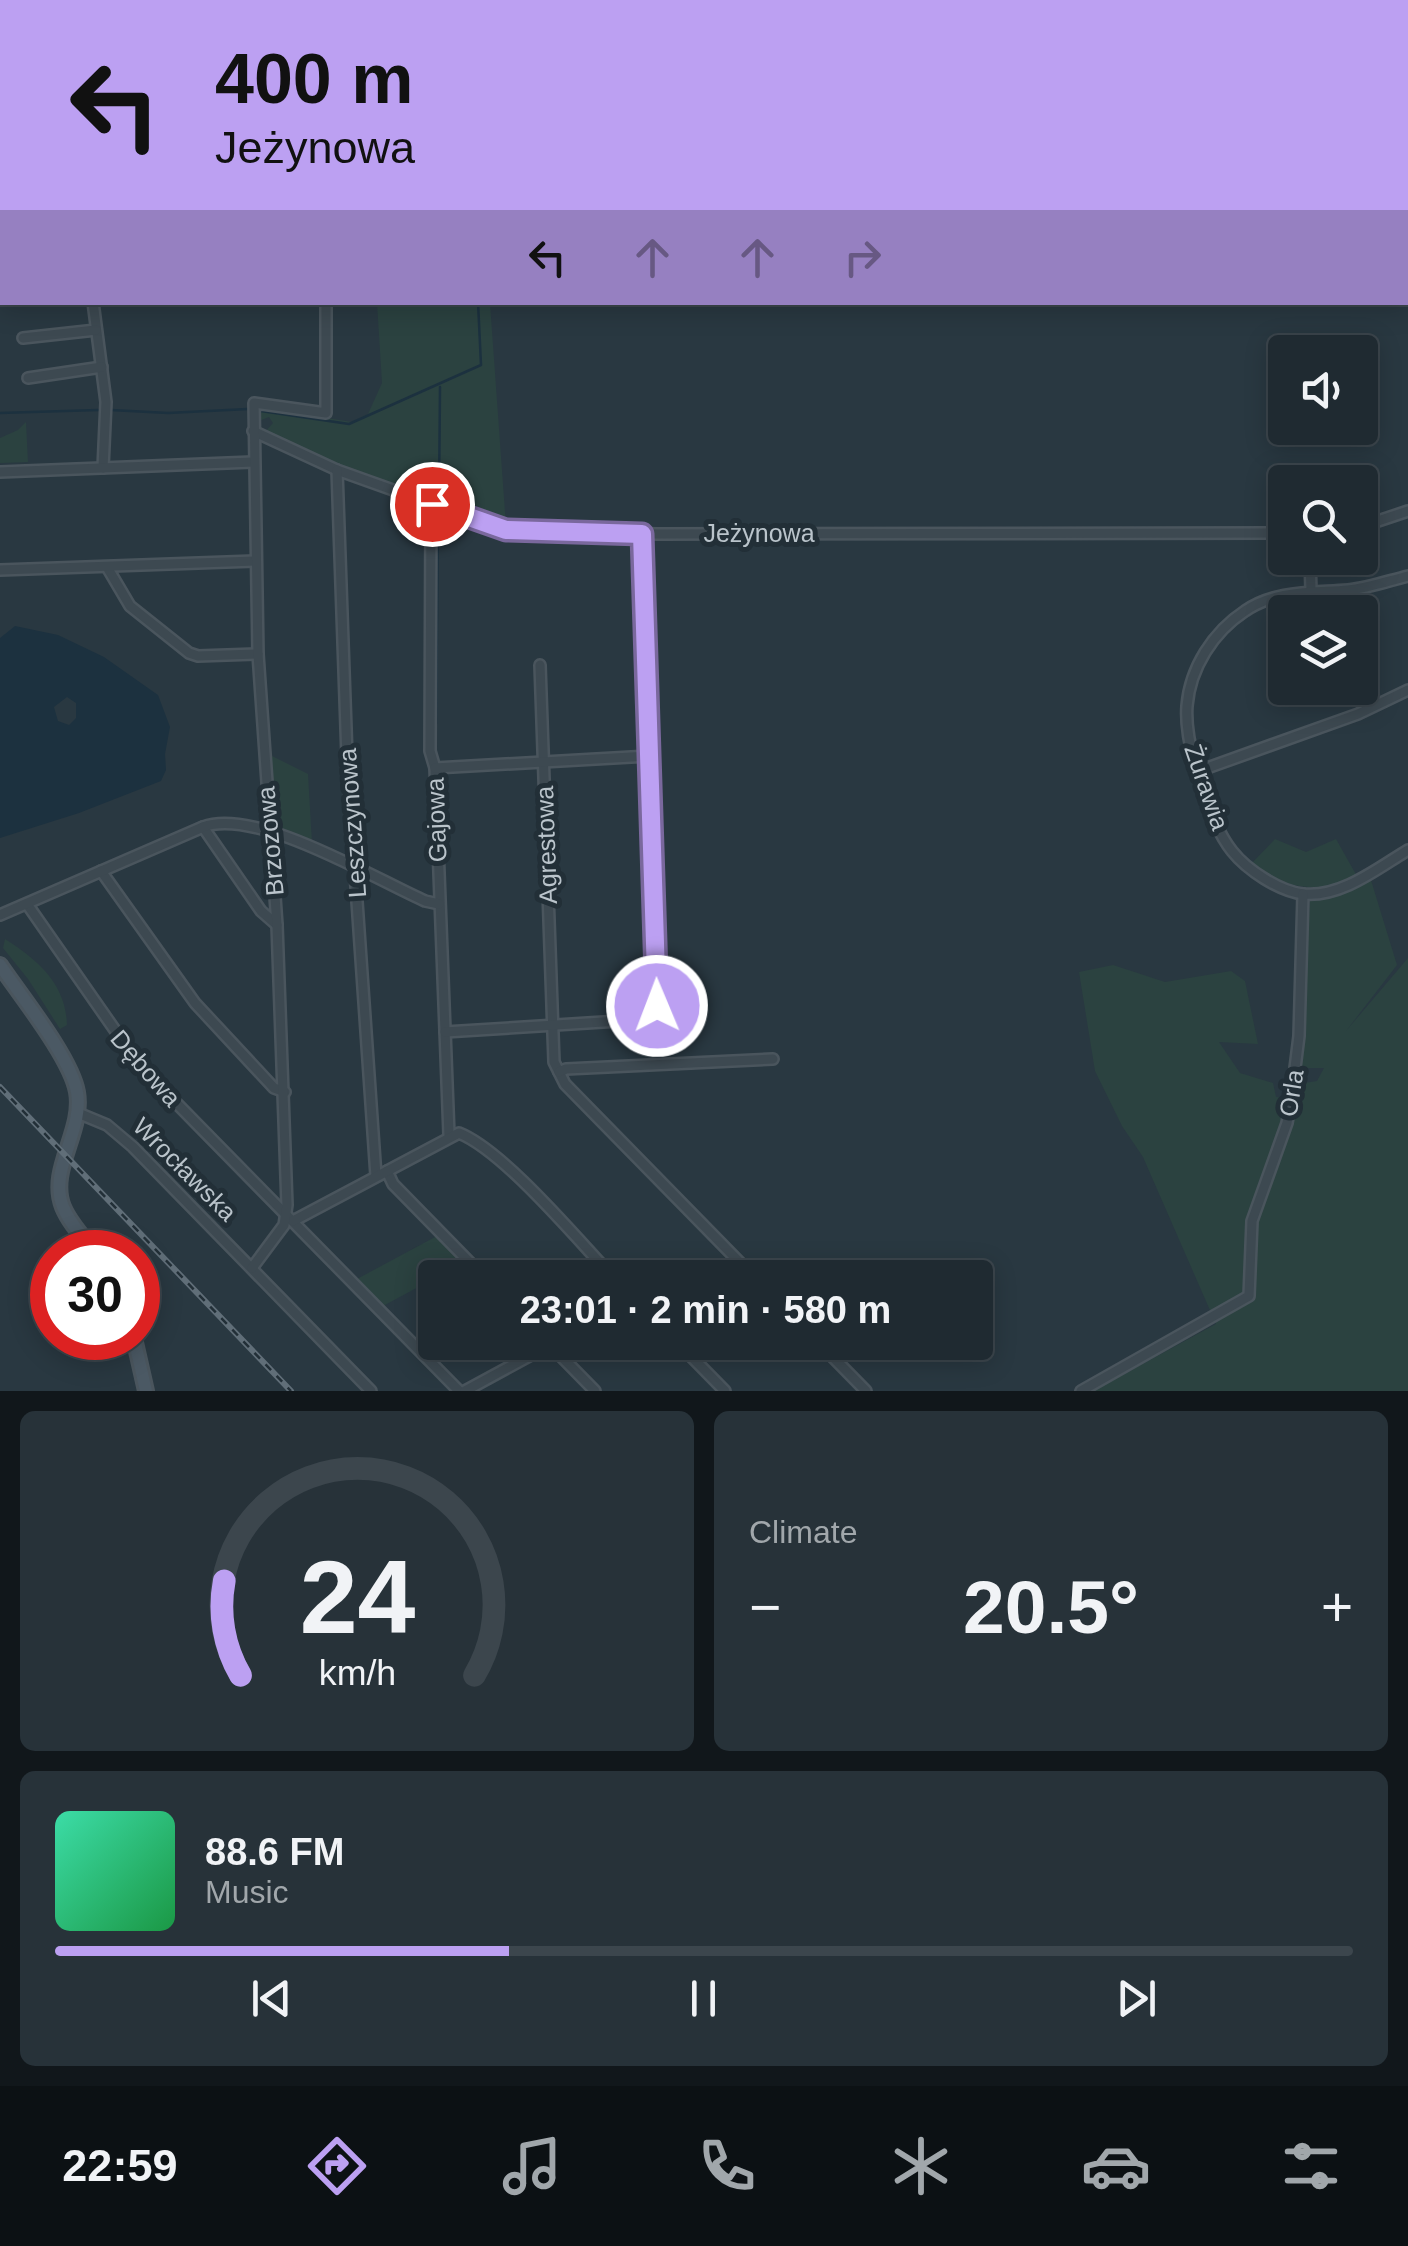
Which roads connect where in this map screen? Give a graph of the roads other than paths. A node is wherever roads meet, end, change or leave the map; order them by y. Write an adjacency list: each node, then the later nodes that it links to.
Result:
1 (94, 305): 3 (street)
2 (326, 305): 7 (street, Brzozowa)
3 (96, 330): 4 (street); 5 (street)
4 (23, 338)
5 (102, 367): 6 (street); 9 (street)
6 (28, 378)
7 (253, 431): 8 (street, Brzozowa); 10 (street, Jeżynowa)
8 (252, 462): 9 (street); 17 (street, Brzozowa)
9 (104, 468): 11 (street)
10 (337, 470): 12 (street, Jeżynowa); 33 (street, Leszczynowa)
11 (0, 472)
12 (432, 504): 16 (street, Jeżynowa); 28 (street, Gajowa)
13 (1408, 511): 14 (street)
14 (1378, 521)
15 (1268, 533): 16 (street, Jeżynowa)
16 (642, 534): 26 (street)
17 (255, 560): 18 (street); 23 (street, Brzozowa)
18 (107, 567): 19 (street); 23 (street)
19 (0, 570)
20 (1310, 575): 22 (street)
21 (1408, 576): 22 (street, Żurawia)
22 (1311, 592): 29 (street, Żurawia)
23 (258, 654): 31 (street, Brzozowa)
24 (540, 666): 27 (street, Agrestowa)
25 (1408, 690): 29 (street)
26 (649, 756): 27 (street); 41 (street)
27 (543, 763): 28 (street); 41 (street, Agrestowa)
28 (435, 768): 37 (street, Gajowa)
29 (1196, 772): 35 (street, Żurawia)
30 (202, 827): 31 (street); 34 (street); 39 (street)
31 (268, 831): 33 (street); 39 (street, Brzozowa)
32 (1408, 850): 35 (street)
33 (354, 869): 37 (street); 48 (street, Leszczynowa)
34 (101, 871): 36 (street); 45 (street)
35 (1303, 894): 66 (street, Orla)
36 (27, 904): 38 (street); 49 (street, Dębowa)
37 (439, 904): 42 (street, Gajowa)
38 (0, 915)
39 (278, 925): 45 (street, Brzozowa)
40 (0, 965): 46 (street)
41 (552, 1024): 42 (street); 44 (street, Agrestowa)
42 (445, 1032): 47 (street, Gajowa)
43 (774, 1060): 44 (street)
44 (559, 1072): 53 (street)
45 (285, 1092): 49 (street, Brzozowa)
46 (78, 1113): 50 (street); 54 (street, Wrocławska)
47 (449, 1135): 48 (street); 52 (street)
48 (382, 1174): 49 (street); 51 (street)
49 (289, 1218): 54 (street); 62 (street, Dębowa)
50 (79, 1230)
51 (467, 1260)
52 (596, 1260)
53 (737, 1260)
54 (252, 1268): 61 (street, Wrocławska)
55 (139, 1360): 60 (street)
56 (521, 1360): 62 (street)
57 (566, 1360): 63 (street)
58 (694, 1360): 64 (street)
59 (836, 1360): 65 (street)
60 (146, 1391)
61 (371, 1391)
62 (462, 1391)
63 (594, 1391)
64 (724, 1391)
65 (866, 1391)
66 (1080, 1391)

